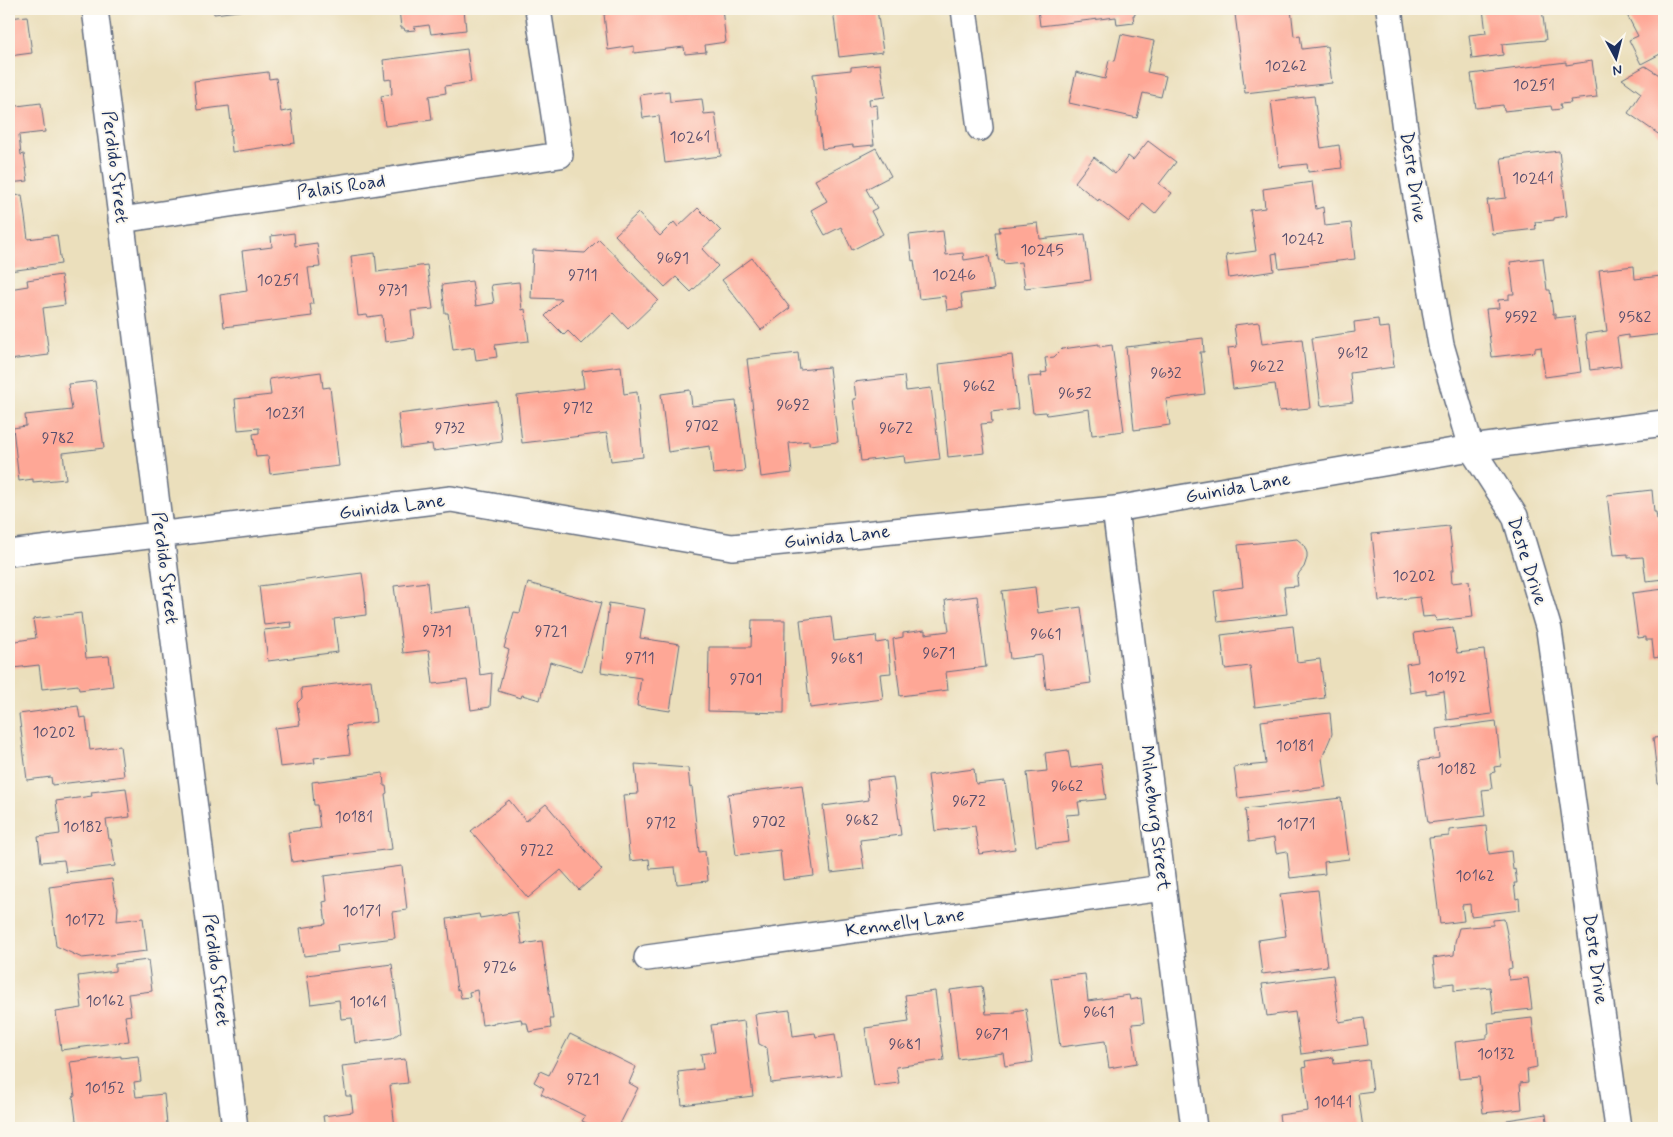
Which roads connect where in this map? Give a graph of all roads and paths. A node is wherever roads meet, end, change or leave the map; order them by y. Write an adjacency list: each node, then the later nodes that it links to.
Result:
1 (95, 9): 6 (street, Perdido Street)
2 (538, 9): 6 (street, Palais Road)
3 (964, 9): 5 (street)
4 (1389, 9): 8 (street, Deste Drive)
5 (980, 128)
6 (122, 220): 10 (street, Perdido Street)
7 (1664, 423): 8 (street, Guinida Lane)
8 (1471, 448): 9 (street, Guinida Lane); 16 (street, Deste Drive)
9 (1115, 509): 10 (street, Guinida Lane); 12 (street, Milneburg Street)
10 (161, 535): 11 (street, Guinida Lane); 14 (street, Perdido Street)
11 (9, 553)
12 (1164, 888): 13 (street, Kennelly Lane); 15 (street, Milneburg Street)
13 (647, 958)
14 (235, 1128)
15 (1194, 1128)
16 (1618, 1128)

